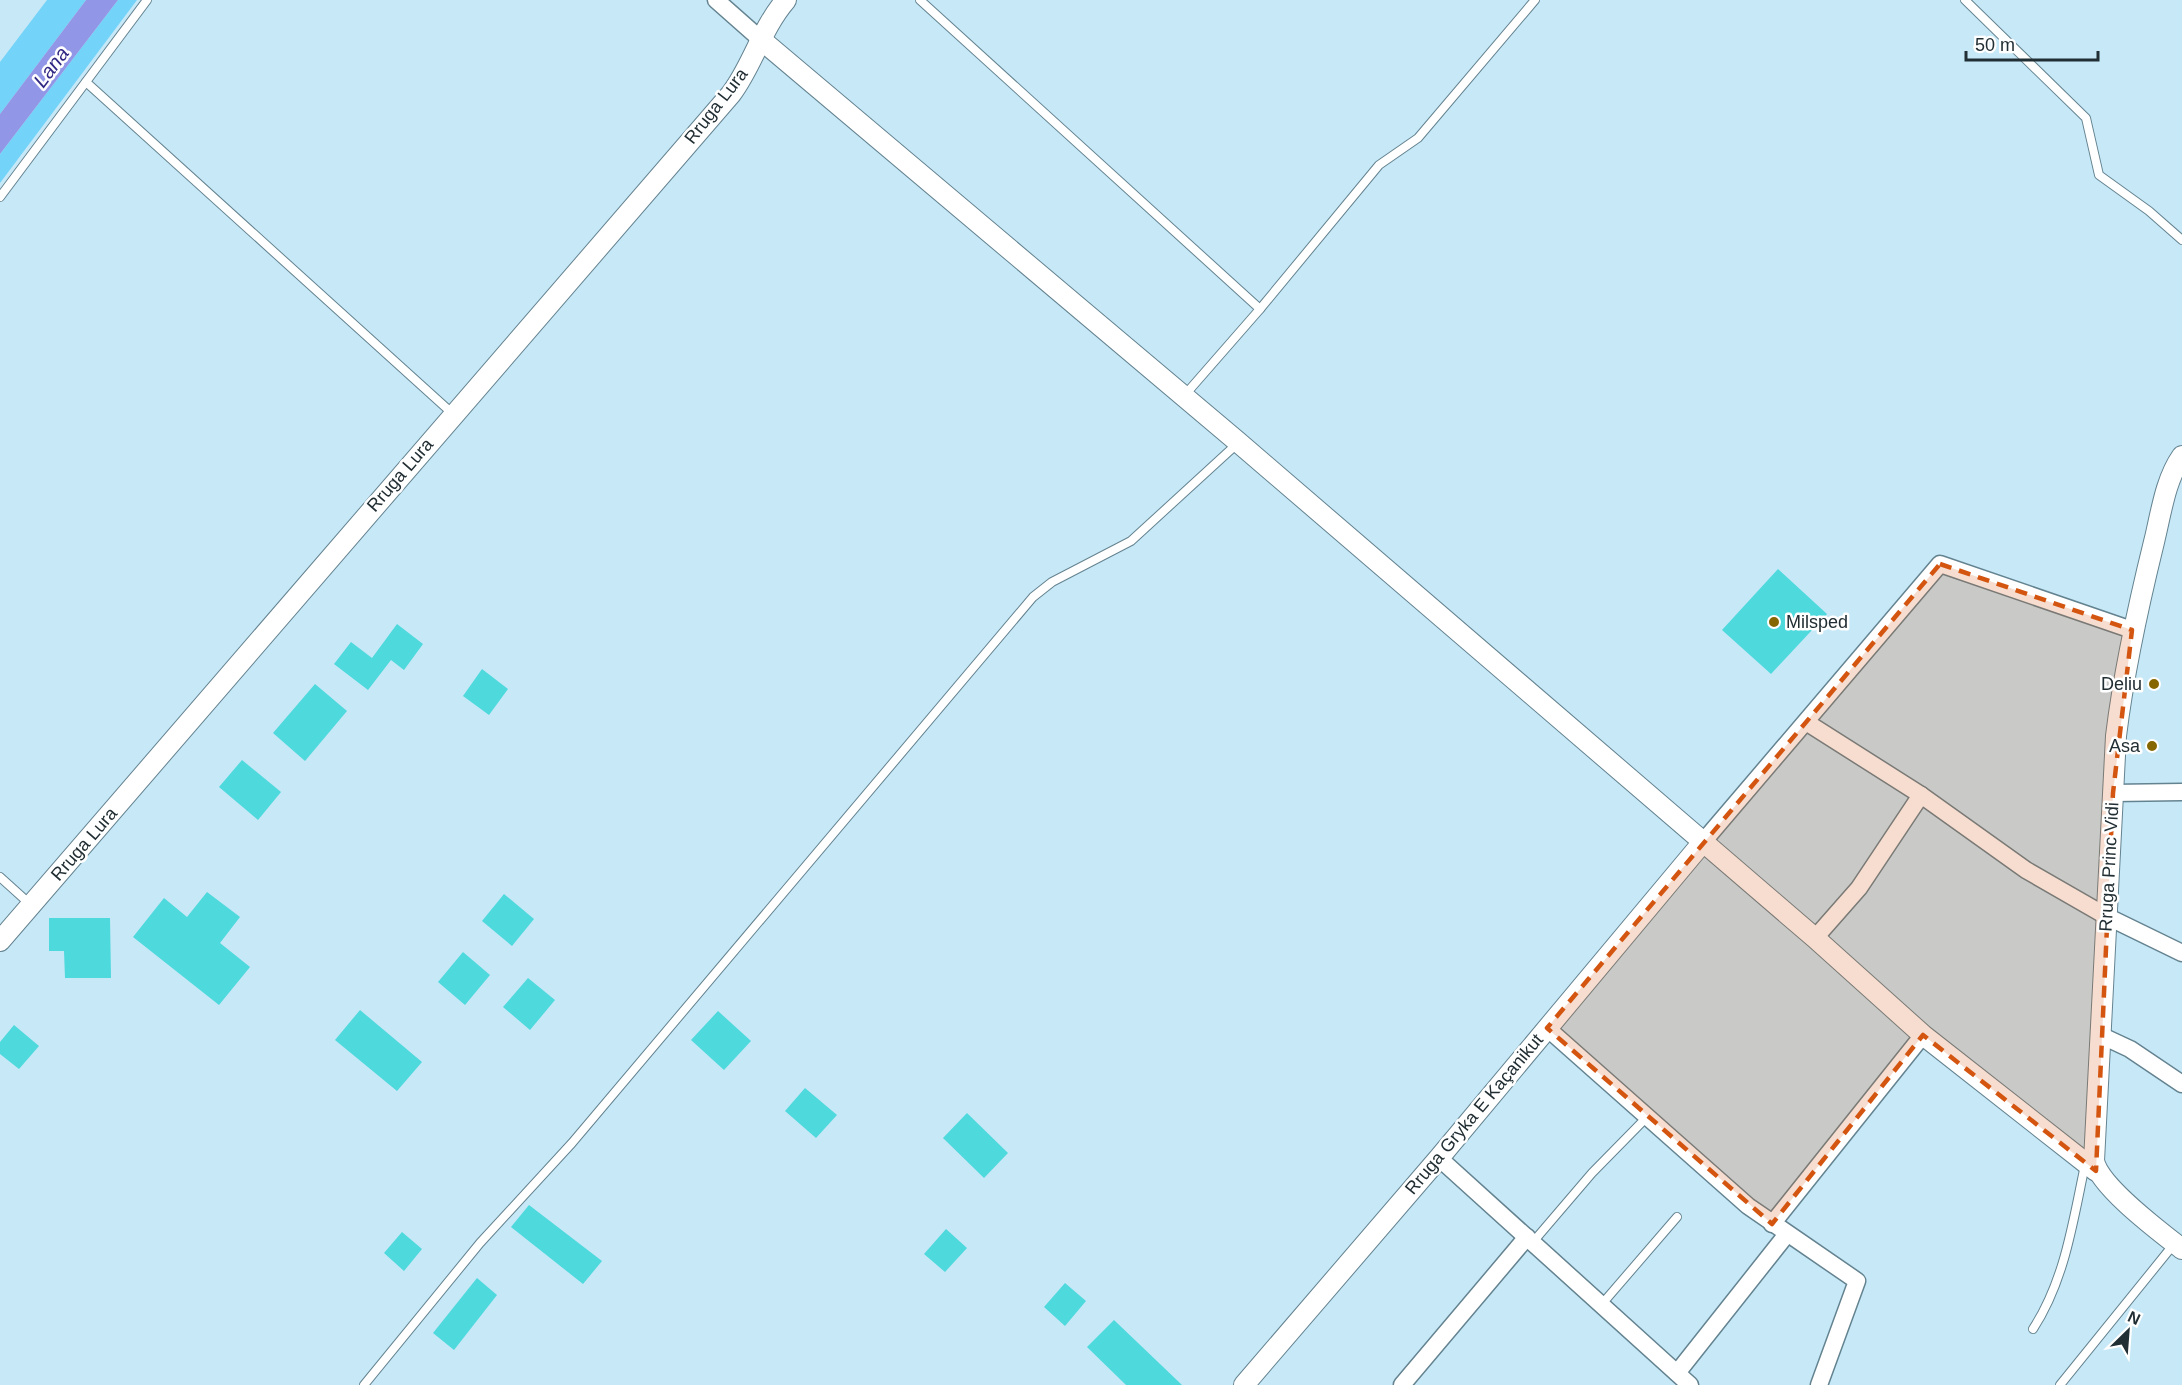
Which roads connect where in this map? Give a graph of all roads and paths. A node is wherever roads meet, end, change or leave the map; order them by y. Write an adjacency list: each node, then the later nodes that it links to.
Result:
1 (147, 0): 8 (lane)
2 (716, 0): 7 (street)
3 (786, 0): 7 (street, Rruga Lura)
4 (920, 0): 11 (lane)
5 (1535, 0): 11 (lane)
6 (1965, 0): 10 (lane)
7 (759, 38): 12 (street); 13 (street, Rruga Lura)
8 (86, 82): 9 (lane); 13 (lane)
9 (0, 197)
10 (2182, 240)
11 (1260, 309): 12 (lane)
12 (1183, 396): 14 (street)
13 (453, 414): 23 (street, Rruga Lura)
14 (1238, 442): 21 (street); 43 (lane)
15 (2182, 456): 16 (street, Rruga Princ Vidi)
16 (2132, 630): 17 (street); 19 (street, Rruga Princ Vidi)
17 (1806, 722): 20 (street); 21 (street)
18 (2182, 792): 19 (street)
19 (2113, 793): 24 (street, Rruga Princ Vidi)
20 (1921, 795): 24 (street); 25 (street)
21 (1703, 842): 25 (street); 28 (street, Rruga Gryka E Kaçanikut)
22 (0, 877): 23 (lane)
23 (31, 906): 26 (street, Rruga Lura)
24 (2106, 916): 27 (street); 30 (street, Rruga Princ Vidi)
25 (1815, 938): 29 (street)
26 (0, 941)
27 (2182, 953)
28 (1547, 1028): 32 (street); 33 (street, Rruga Gryka E Kaçanikut)
29 (1923, 1035): 34 (street); 36 (street)
30 (2100, 1035): 31 (street); 34 (street, Rruga Princ Vidi)
31 (2182, 1084)
32 (1647, 1117): 36 (street); 38 (lane)
33 (1439, 1158): 38 (street); 44 (street, Rruga Gryka E Kaçanikut)
34 (2091, 1168): 39 (street); 41 (lane)
35 (1677, 1217): 40 (lane)
36 (1772, 1224): 37 (street)
37 (1787, 1234): 42 (street); 46 (street)
38 (1530, 1239): 40 (street); 45 (street)
39 (2178, 1246): 47 (lane)
40 (1602, 1305): 42 (street)
41 (2033, 1329)
42 (1683, 1379)
43 (364, 1385)
44 (1244, 1385)
45 (1402, 1385)
46 (1820, 1385)
47 (2060, 1385)

